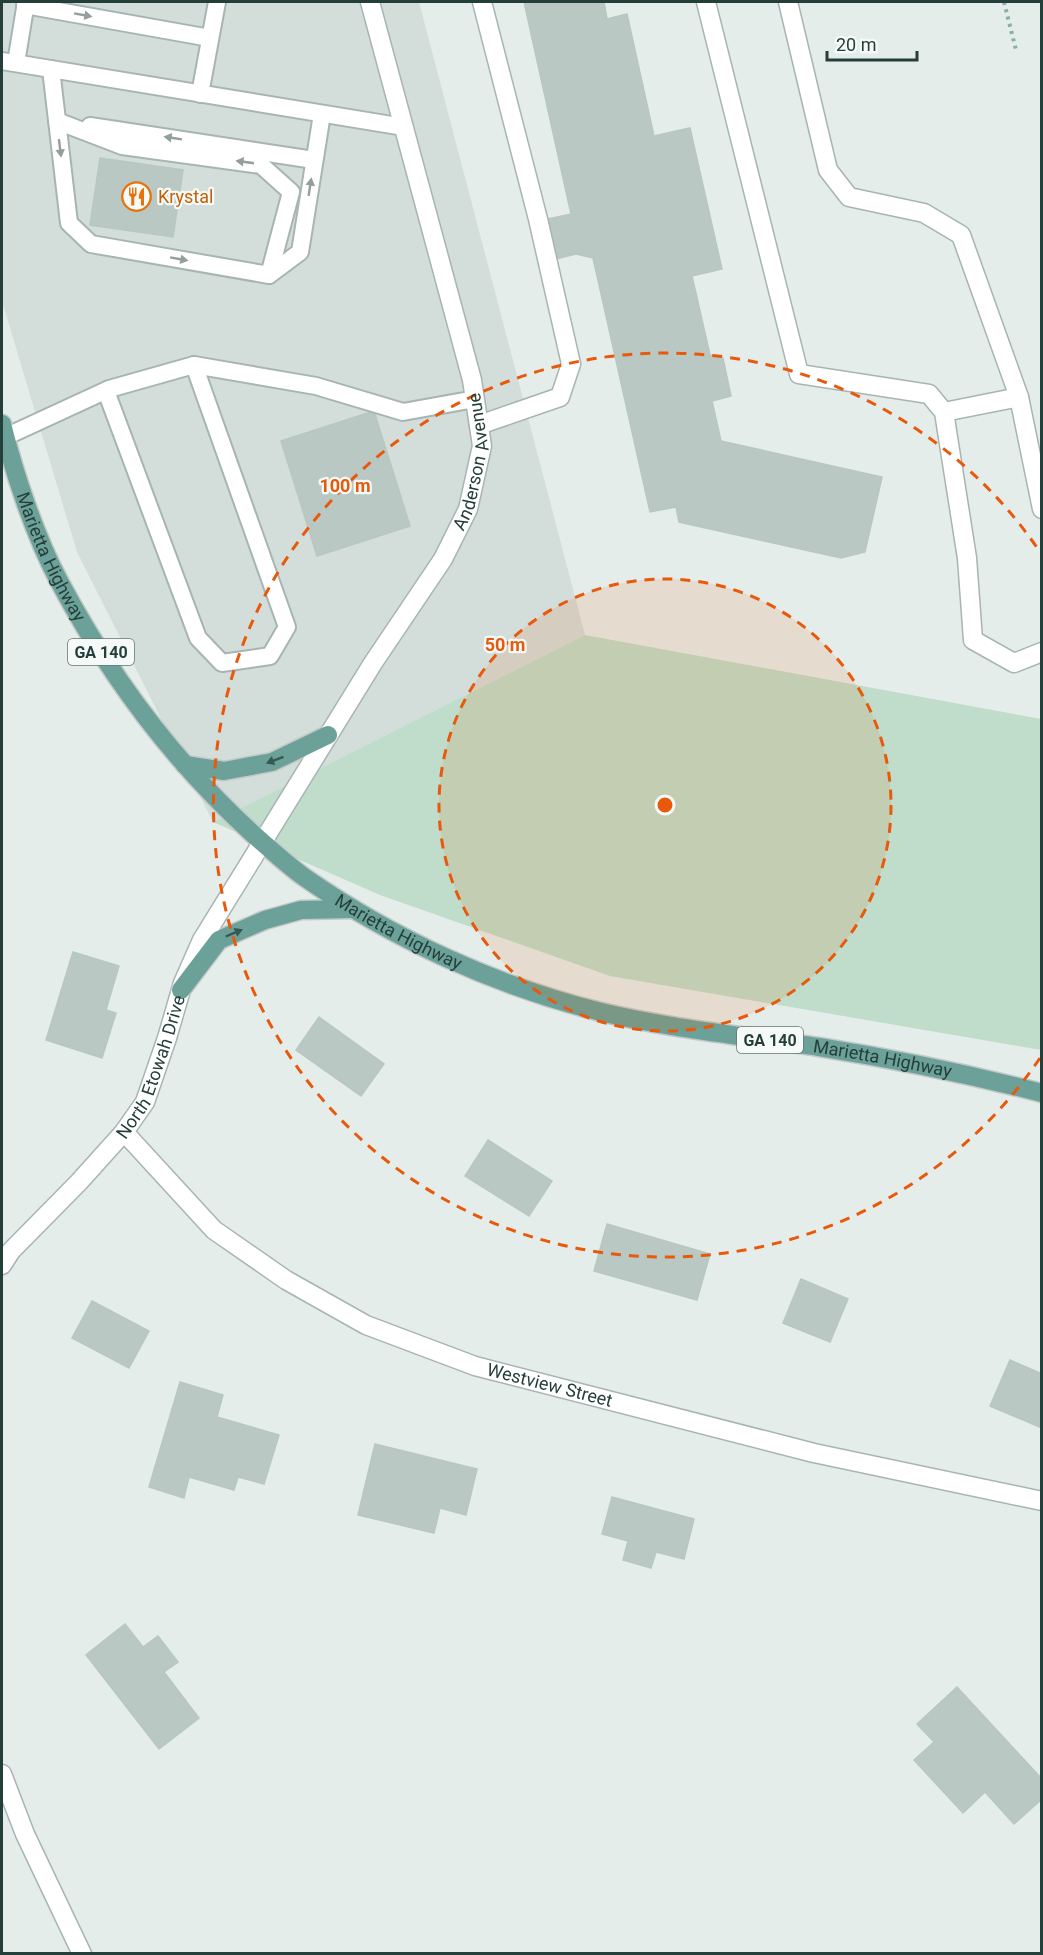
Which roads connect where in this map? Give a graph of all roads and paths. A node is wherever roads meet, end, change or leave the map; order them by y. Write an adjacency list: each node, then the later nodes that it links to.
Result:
1 (217, 2): 8 (lane)
2 (370, 2): 15 (street, Anderson Avenue)
3 (482, 2): 23 (street)
4 (706, 2): 22 (street)
5 (788, 2): 20 (street)
6 (1004, 2): 9 (path)
7 (25, 3): 8 (lane, one-way to 8); 10 (lane)
8 (210, 38): 12 (lane)
9 (1016, 50)
10 (8, 62): 11 (lane)
11 (51, 69): 12 (lane); 14 (lane)
12 (200, 94): 13 (lane)
13 (322, 114): 15 (lane); 16 (lane)
14 (57, 121): 16 (lane, one-way to 14); 17 (lane, one-way to 17); 17 (lane, one-way to 14)
15 (404, 128): 21 (street, Anderson Avenue)
16 (314, 160): 17 (lane, one-way to 16)
17 (269, 274)
18 (194, 364): 19 (lane); 19 (lane); 21 (lane)
19 (106, 391): 24 (lane)
20 (1019, 397): 22 (street); 25 (street)
21 (475, 399): 23 (street, Anderson Avenue)
22 (944, 412): 26 (street)
23 (479, 425): 27 (street, Anderson Avenue)
24 (3, 430): 28 (main road, Marietta Highway / GA 140)
25 (1041, 509)
26 (1041, 652)
27 (328, 735): 28 (main road, one-way to 28); 29 (street, Anderson Avenue)
28 (185, 765): 29 (main road, Marietta Highway / GA 140)
29 (262, 842): 30 (main road, Marietta Highway / GA 140); 31 (street, North Etowah Drive)
30 (353, 909): 31 (main road, one-way to 30); 32 (main road, Marietta Highway / GA 140)
31 (181, 990): 33 (street, North Etowah Drive)
32 (1041, 1093)
33 (124, 1132): 34 (street, North Etowah Drive); 35 (street, Westview Street)
34 (2, 1265)
35 (1041, 1501)
36 (2, 1774): 37 (street)
37 (82, 1953)

